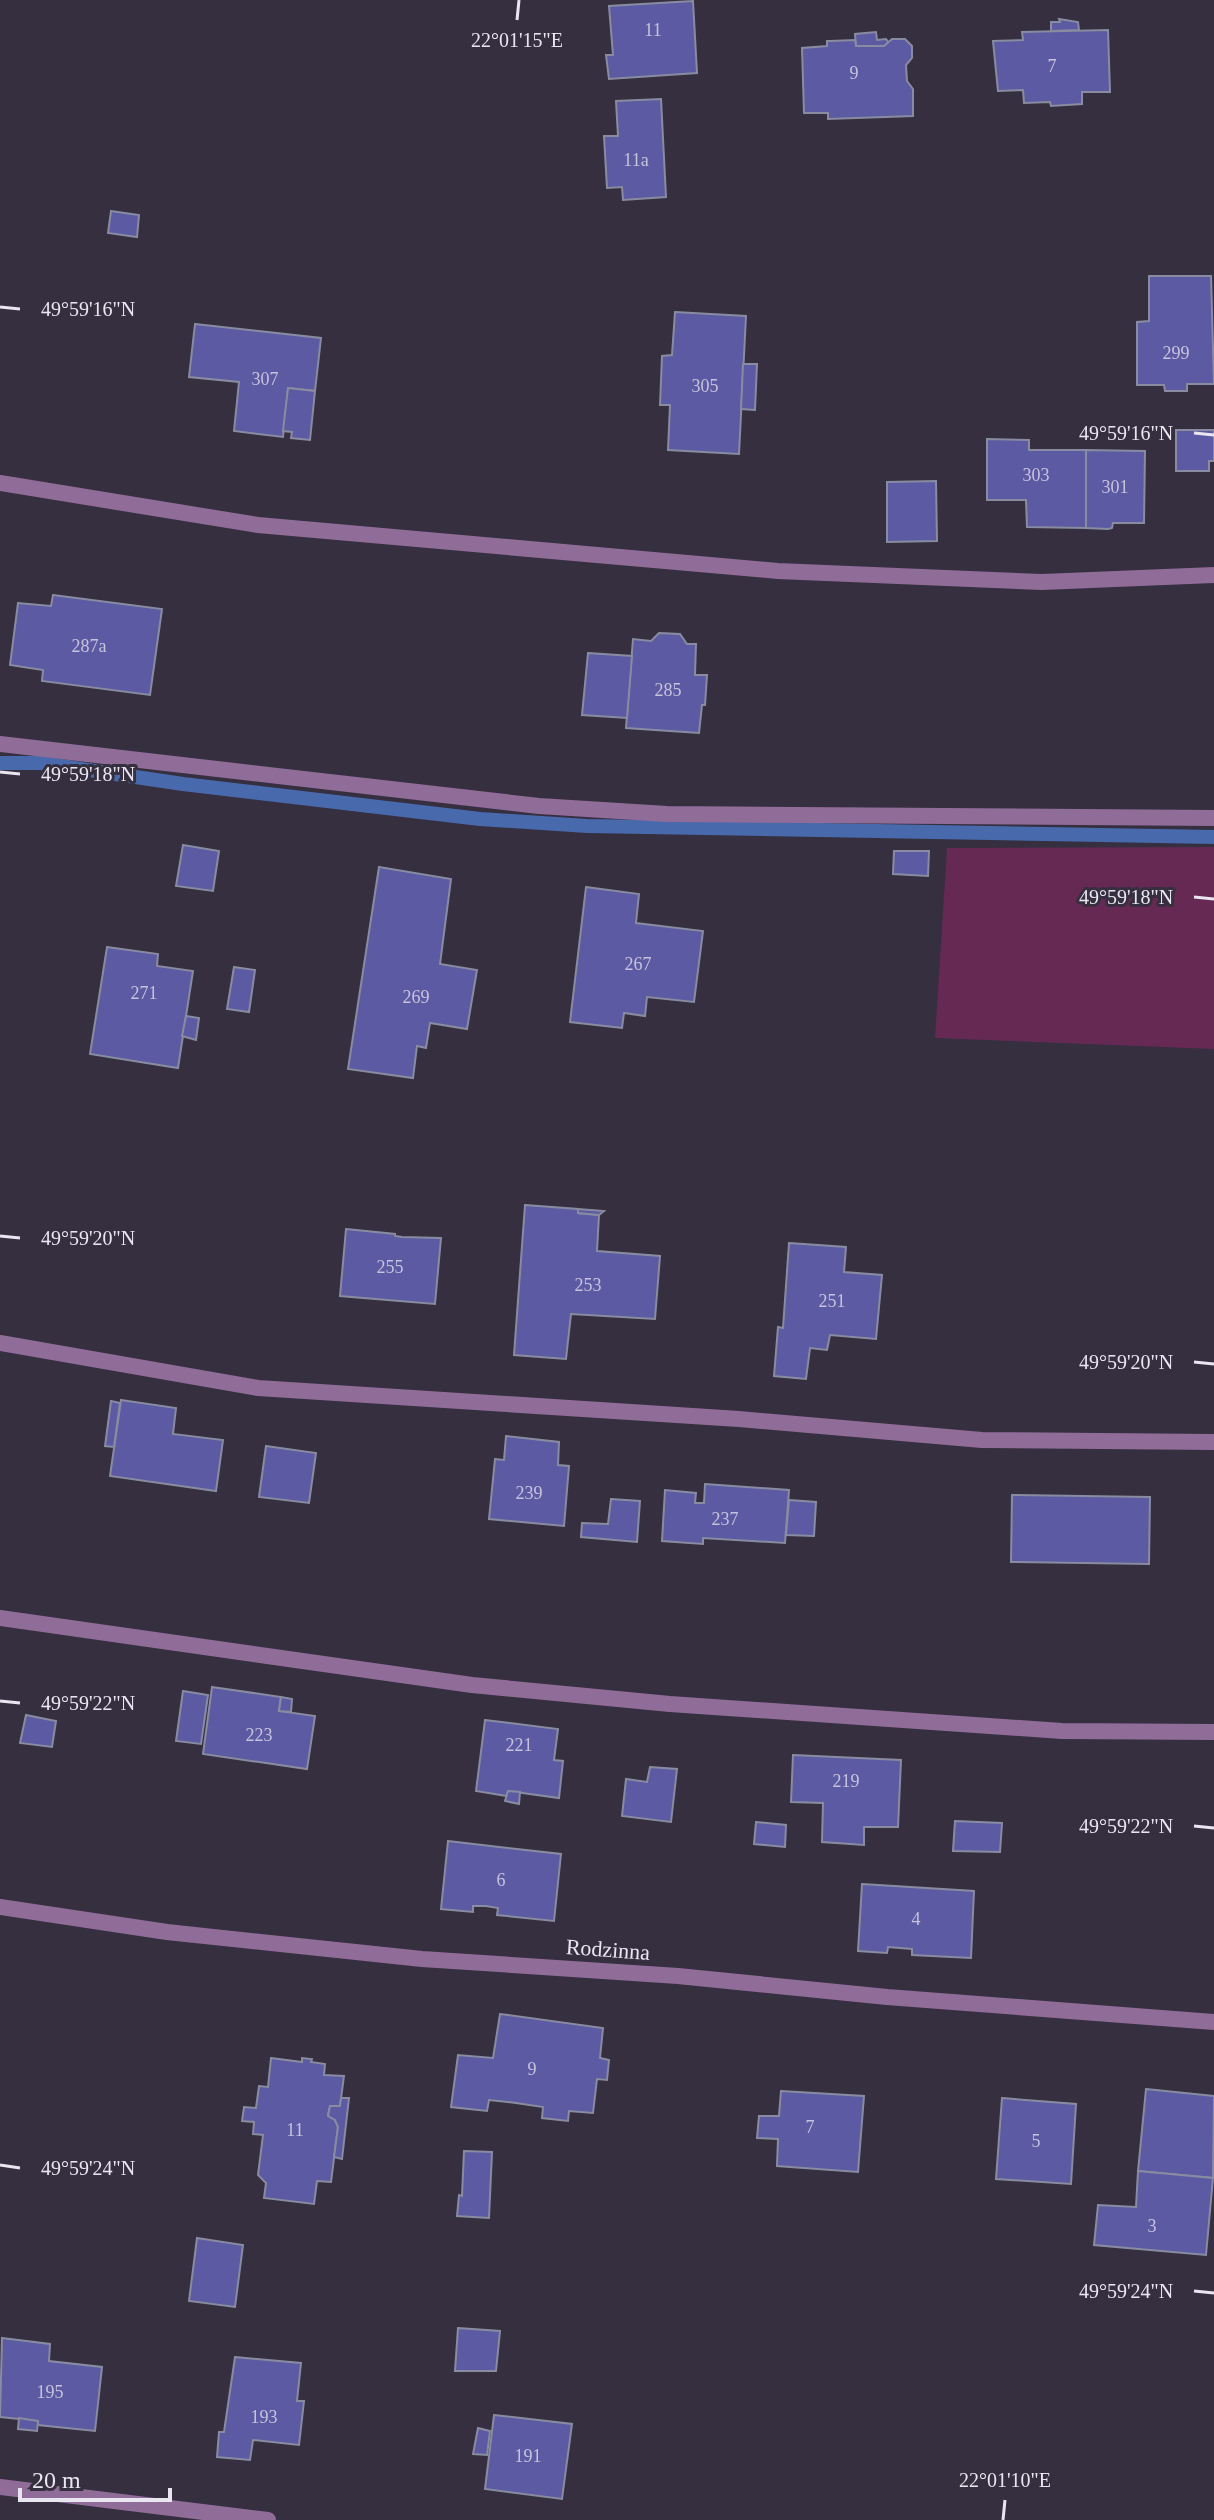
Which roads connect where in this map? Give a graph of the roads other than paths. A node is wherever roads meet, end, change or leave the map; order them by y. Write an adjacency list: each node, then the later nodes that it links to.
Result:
1 (0, 483): 2 (street)
2 (1214, 575)
3 (0, 744): 4 (street)
4 (1214, 818)
5 (0, 1343): 6 (street)
6 (1214, 1442)
7 (0, 1618): 8 (street)
8 (1214, 1732)
9 (0, 1907): 10 (street, Rodzinna)
10 (1214, 2022)
11 (0, 2487): 12 (street)
12 (268, 2520)

